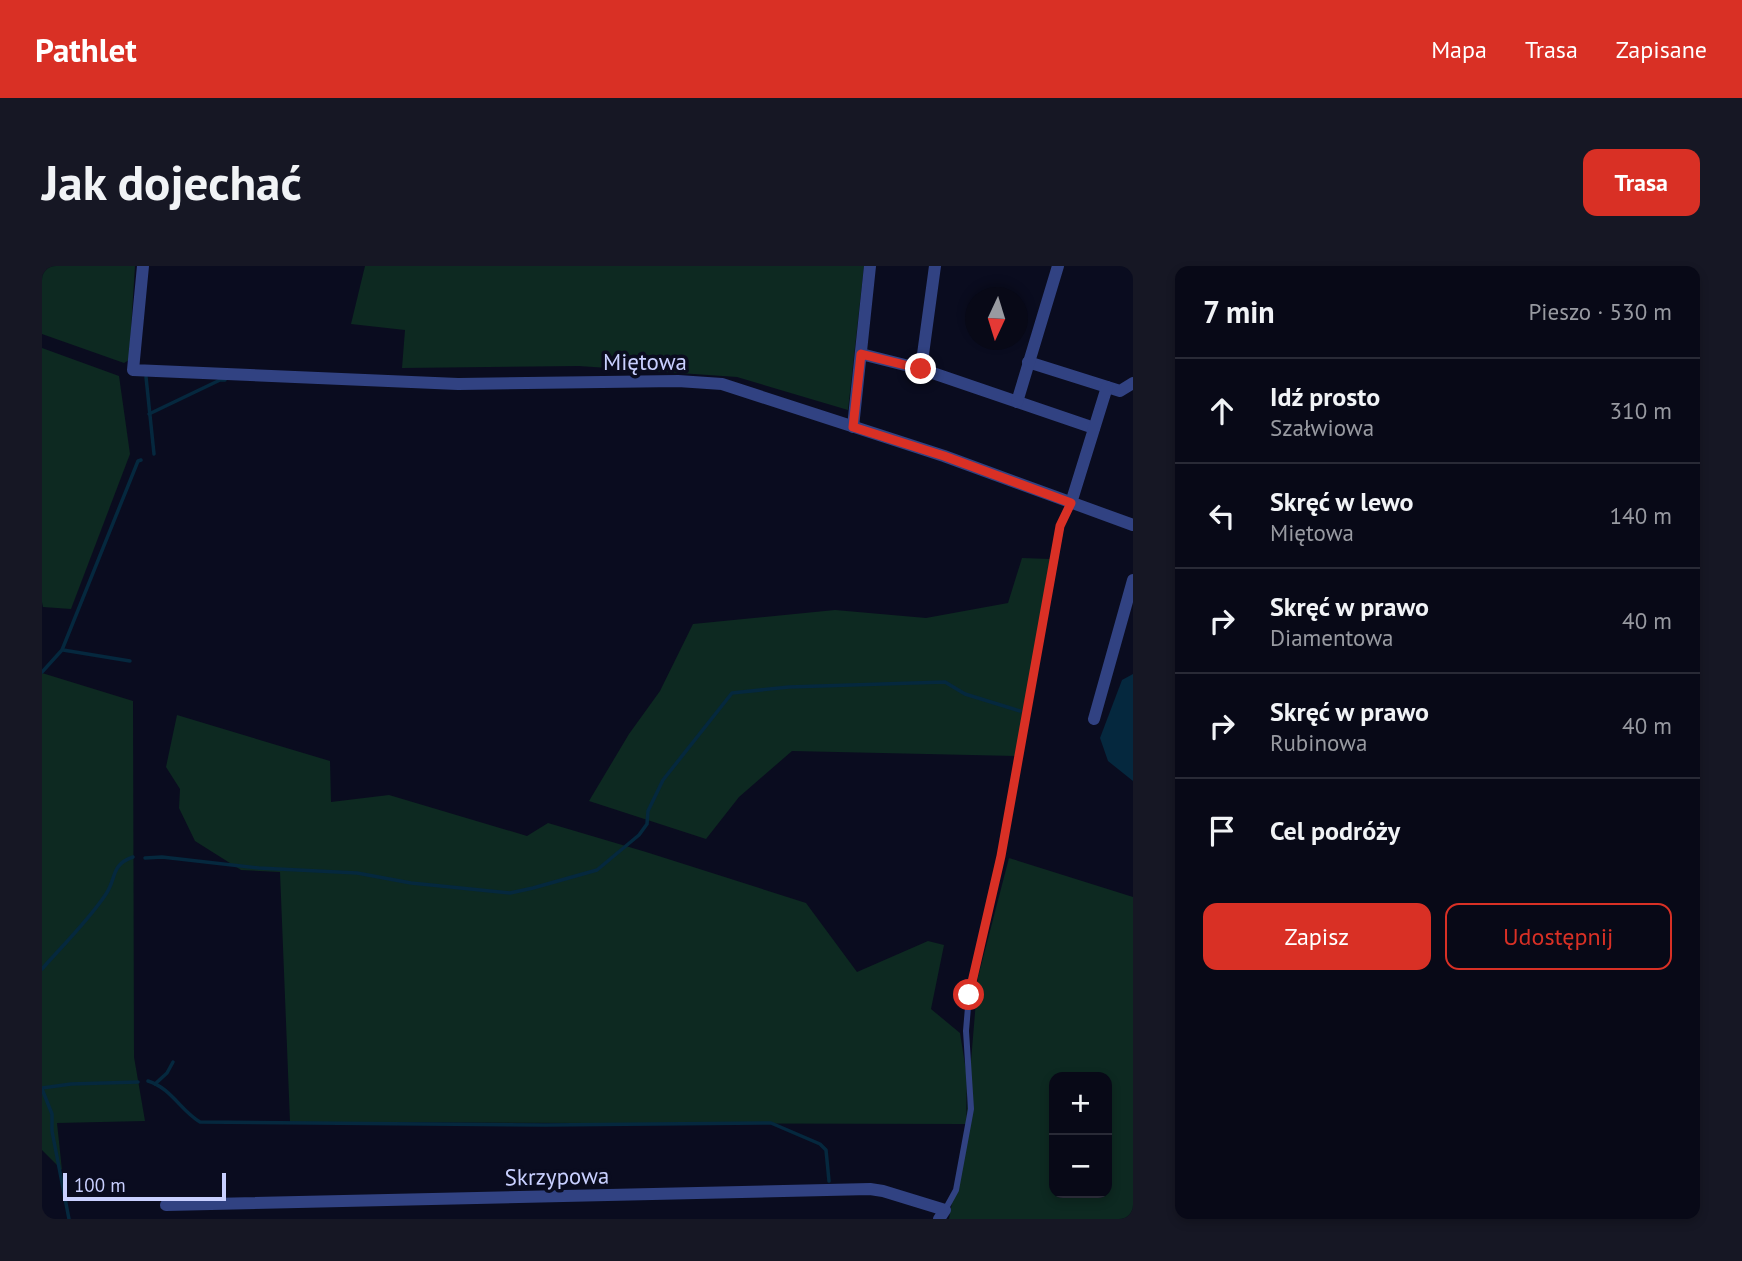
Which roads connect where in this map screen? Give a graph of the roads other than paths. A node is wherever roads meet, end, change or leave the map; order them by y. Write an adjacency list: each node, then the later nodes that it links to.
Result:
1 (143, 266): 11 (street, Miętowa)
2 (870, 266): 5 (street)
3 (935, 266): 7 (street)
4 (1058, 266): 6 (street)
5 (861, 354): 7 (street); 11 (street)
6 (1028, 362): 9 (street); 10 (street)
7 (921, 369): 10 (street)
8 (1133, 383): 9 (street)
9 (1107, 387): 12 (street)
10 (1017, 402): 12 (street)
11 (853, 427): 13 (street, Miętowa)
12 (1094, 428): 13 (street)
13 (1071, 503): 14 (street, Miętowa); 18 (lane)
14 (1133, 525)
15 (1133, 580): 16 (street)
16 (1094, 719)
17 (166, 1205): 18 (street, Skrzypowa)
18 (942, 1215)

